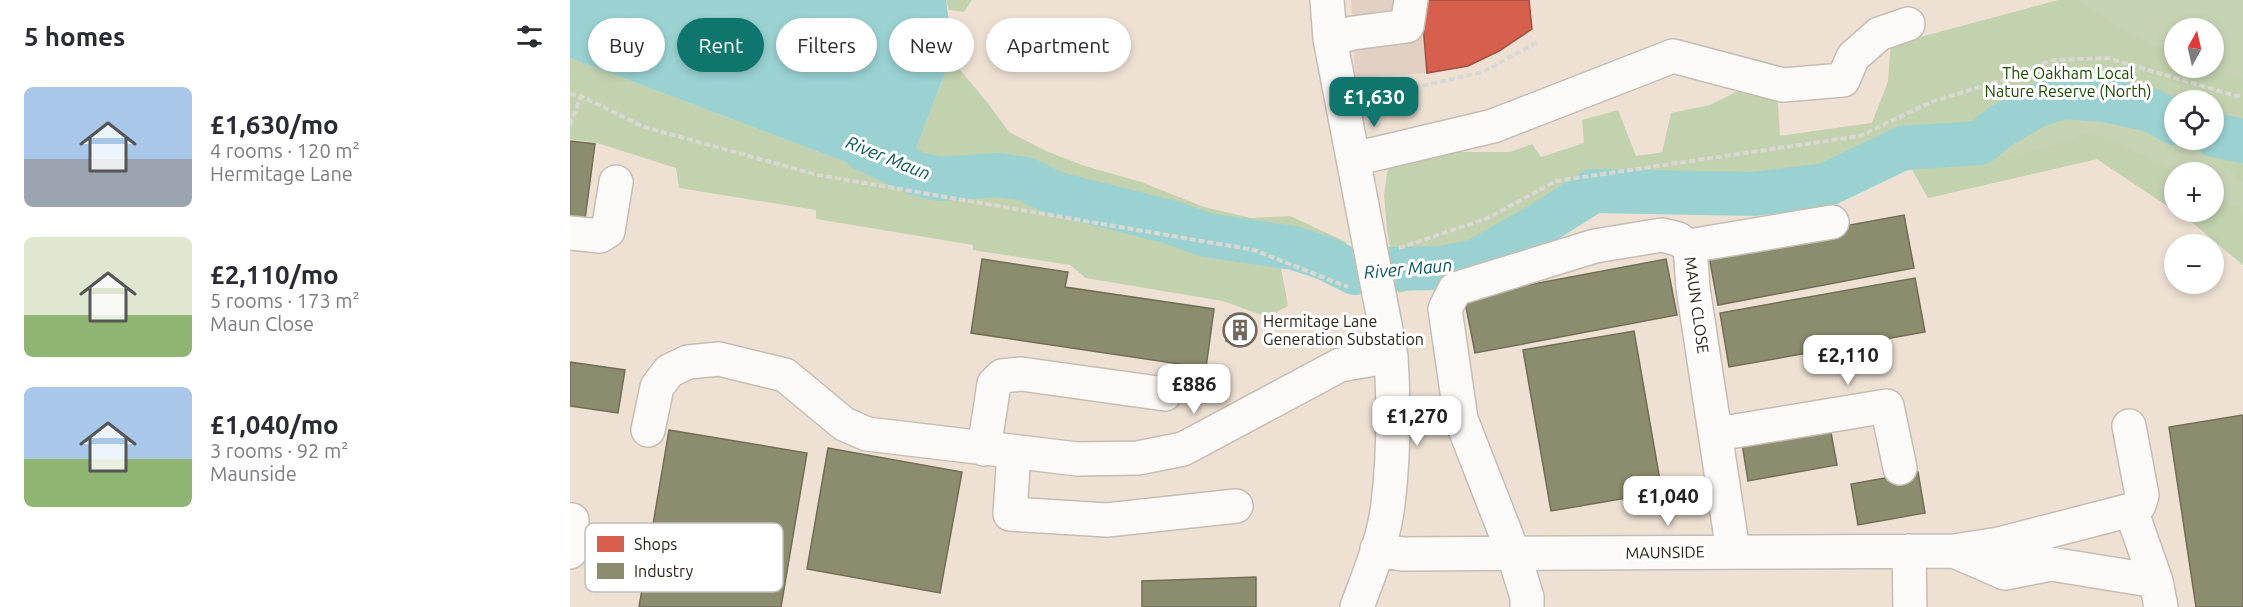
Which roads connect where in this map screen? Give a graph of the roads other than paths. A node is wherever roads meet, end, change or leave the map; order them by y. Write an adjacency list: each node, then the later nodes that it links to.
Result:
1 (1327, 0): 4 (street)
2 (1411, 0): 4 (street)
3 (1908, 24): 5 (street)
4 (1330, 39): 5 (street)
5 (1354, 159): 10 (street)
6 (616, 182): 8 (street)
7 (1832, 222): 9 (street, MAUN CLOSE)
8 (570, 233)
9 (1690, 248): 14 (street, MAUN CLOSE); 25 (street)
10 (1391, 356): 15 (street); 20 (street)
11 (1165, 394): 15 (street)
12 (2129, 426): 18 (street)
13 (648, 430): 15 (street)
14 (1717, 434): 16 (street); 21 (street, MAUN CLOSE)
15 (999, 450): 17 (street)
16 (1900, 468)
17 (1236, 506)
18 (2131, 510): 23 (street); 26 (street)
19 (570, 520): 24 (street)
20 (1377, 549): 25 (street, MAUNSIDE); 27 (street)
21 (1733, 551): 22 (street, MAUNSIDE); 25 (street, MAUNSIDE)
22 (1909, 551): 23 (street, MAUNSIDE); 29 (street)
23 (1954, 551): 26 (street)
24 (570, 552)
25 (1514, 555): 28 (street)
26 (2159, 594)
27 (1357, 607)
28 (1527, 607)
29 (1910, 607)

